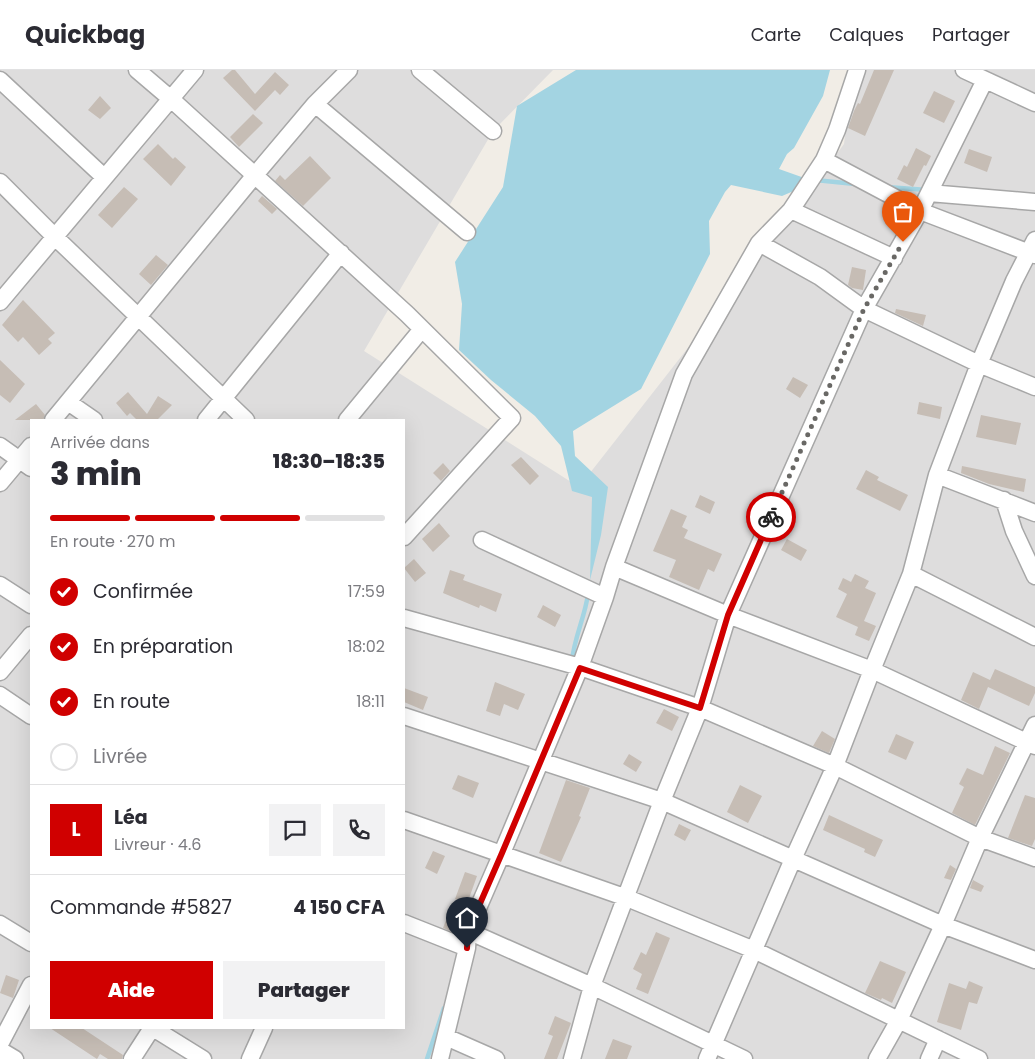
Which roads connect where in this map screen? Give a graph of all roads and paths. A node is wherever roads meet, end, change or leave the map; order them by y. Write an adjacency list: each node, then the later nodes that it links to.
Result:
1 (137, 70): 9 (street)
2 (195, 70): 9 (street)
3 (349, 70): 11 (street)
4 (420, 70): 12 (street)
5 (857, 70): 13 (street)
6 (964, 70): 8 (street)
7 (0, 80): 15 (street)
8 (985, 80): 10 (street); 17 (street)
9 (171, 99): 14 (street); 15 (street)
10 (1035, 103)
11 (315, 104): 14 (street); 21 (street)
12 (493, 131)
13 (824, 160): 19 (street); 20 (street)
14 (255, 175): 25 (street); 29 (street)
15 (104, 177): 22 (street)
16 (0, 182): 22 (street)
17 (929, 193): 18 (street); 20 (street)
18 (1035, 202)
19 (791, 210): 23 (street); 26 (street)
20 (920, 211): 24 (street); 26 (street)
21 (467, 232)
22 (55, 237): 27 (street); 29 (street)
23 (759, 243): 28 (street); 49 (street)
24 (1033, 249): 31 (street)
25 (341, 254): 30 (street); 33 (street)
26 (894, 258): 28 (street)
27 (0, 302)
28 (864, 309): 31 (street); 55 (street)
29 (138, 317): 33 (street); 34 (street)
30 (422, 329): 39 (street); 47 (street)
31 (979, 364): 32 (street); 43 (street)
32 (1035, 387)
33 (223, 398): 37 (street); 38 (street)
34 (68, 402): 35 (street); 36 (street)
35 (54, 419)
36 (93, 419)
37 (207, 419)
38 (245, 419)
39 (348, 419)
40 (0, 446): 42 (street)
41 (30, 449): 42 (street)
42 (25, 464): 44 (street)
43 (937, 474): 45 (street); 50 (street)
44 (0, 484)
45 (1004, 500): 46 (street); 51 (street)
46 (1035, 513)
47 (405, 536)
48 (482, 540): 53 (street)
49 (614, 567): 53 (street); 55 (street)
50 (911, 574): 58 (street); 60 (street)
51 (1035, 576)
52 (0, 585): 54 (street)
53 (605, 598): 59 (street)
54 (30, 605)
55 (728, 615): 60 (street); 63 (street)
56 (405, 618): 59 (street)
57 (30, 636): 61 (street)
58 (1035, 637)
59 (580, 668): 63 (street); 68 (street)
60 (872, 670): 67 (street); 69 (street)
61 (0, 672)
62 (0, 695): 64 (street)
63 (700, 708): 69 (street); 70 (street)
64 (30, 715)
65 (405, 716): 68 (street)
66 (1035, 725): 67 (street)
67 (1031, 745): 72 (street)
68 (540, 760): 70 (street); 73 (street)
69 (835, 766): 72 (street); 75 (street)
70 (662, 801): 75 (street); 76 (street)
71 (405, 820): 73 (street)
72 (980, 838): 74 (street); 79 (street)
73 (502, 853): 76 (street); 80 (street)
74 (1035, 858)
75 (793, 859): 79 (street); 83 (street)
76 (627, 898): 83 (street); 86 (street)
77 (405, 923): 82 (street)
78 (0, 924): 81 (street)
79 (943, 925): 84 (street); 88 (street)
80 (468, 931): 82 (street); 86 (street)
81 (30, 942)
82 (467, 948): 92 (street)
83 (754, 950): 88 (street); 96 (street)
84 (1035, 960)
85 (30, 986): 87 (street)
86 (592, 986): 96 (street); 103 (street)
87 (6, 1019): 94 (street)
88 (899, 1020): 93 (street); 105 (street)
89 (151, 1029): 98 (street)
90 (154, 1029): 99 (street)
91 (264, 1029): 100 (street)
92 (446, 1037): 101 (street); 102 (street)
93 (938, 1039): 106 (street); 107 (street)
94 (0, 1044)
95 (0, 1050): 97 (street)
96 (710, 1052): 104 (street)
97 (15, 1059)
98 (132, 1059)
99 (203, 1059)
100 (250, 1059)
101 (440, 1059)
102 (496, 1059)
103 (572, 1059)
104 (744, 1059)
105 (877, 1059)
106 (929, 1059)
107 (979, 1059)

